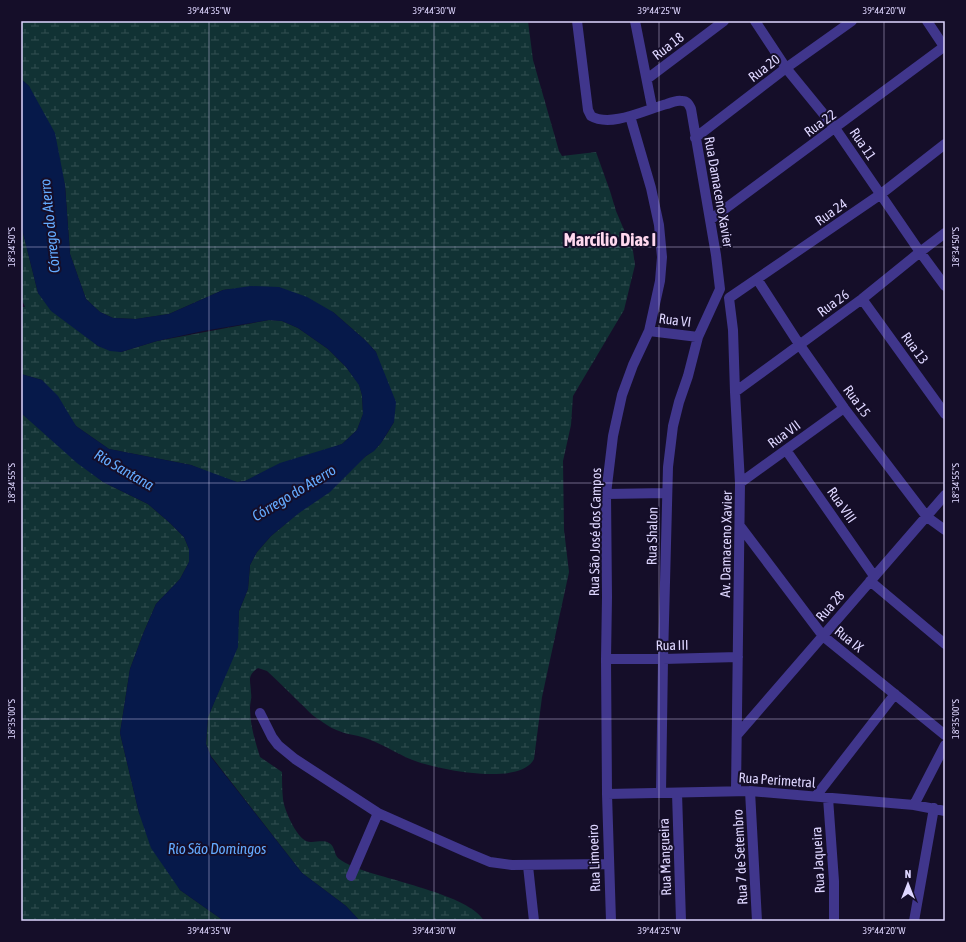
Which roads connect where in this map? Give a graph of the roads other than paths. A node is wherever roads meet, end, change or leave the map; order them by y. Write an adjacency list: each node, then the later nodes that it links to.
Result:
1 (577, 21): 11 (street)
2 (635, 21): 9 (street)
3 (724, 21): 9 (street, Rua 18)
4 (755, 21): 8 (street, Rua 11)
5 (852, 21): 8 (street, Rua 20)
6 (927, 21): 7 (street)
7 (945, 47): 12 (street, Rua 22)
8 (786, 68): 12 (street, Rua 11); 13 (street, Rua 20)
9 (647, 79): 10 (street)
10 (652, 107): 11 (street); 13 (street, Rua Damaceno Xavier)
11 (630, 116): 24 (street, Rua São José dos Campos)
12 (836, 128): 15 (street, Rua 11); 16 (street, Rua 22)
13 (695, 138): 16 (street, Rua Damaceno Xavier)
14 (945, 144): 15 (street, Rua 24)
15 (880, 194): 18 (street, Rua 11); 19 (street, Rua 24)
16 (710, 220): 21 (street, Rua Damaceno Xavier)
17 (945, 233): 18 (street, Rua 26)
18 (920, 252): 20 (street, Rua 11); 23 (street, Rua 26)
19 (757, 280): 22 (street, Rua 24); 26 (street, Rua 15)
20 (945, 286)
21 (720, 289): 22 (street); 25 (street, Rua Shalon)
22 (729, 298): 27 (street, Av. Damaceno Xavier)
23 (862, 299): 26 (street, Rua 26); 29 (street, Rua 13)
24 (649, 332): 25 (street, Rua VI); 33 (street, Rua São José dos Campos)
25 (698, 337): 32 (street, Rua Shalon)
26 (799, 344): 27 (street, Rua 26); 28 (street, Rua 15)
27 (735, 392): 31 (street, Av. Damaceno Xavier)
28 (844, 408): 30 (street, Rua VII); 35 (street, Rua 15)
29 (945, 414)
30 (786, 450): 31 (street, Rua VII); 38 (street, Rua VIII)
31 (740, 483): 36 (street, Av. Damaceno Xavier)
32 (667, 493): 33 (street); 43 (street, Rua Shalon)
33 (606, 494): 42 (street, Rua São José dos Campos)
34 (945, 495): 35 (street, Rua 28)
35 (927, 516): 37 (street, Rua 15); 38 (street, Rua 28)
36 (740, 526): 39 (street, Rua IX); 41 (street, Av. Damaceno Xavier)
37 (945, 530)
38 (872, 579): 39 (street, Rua 28); 40 (street, Rua VIII)
39 (823, 636): 44 (street, Rua IX); 46 (street, Rua 28)
40 (945, 644)
41 (738, 657): 43 (street, Rua III); 46 (street, Av. Damaceno Xavier)
42 (606, 659): 43 (street, Rua III); 53 (street, Rua São José dos Campos)
43 (663, 659): 51 (street, Rua Shalon)
44 (895, 694): 47 (street, Rua IX); 54 (street)
45 (260, 713): 59 (street)
46 (737, 735): 49 (street, Av. Damaceno Xavier)
47 (945, 735)
48 (945, 745): 56 (street)
49 (736, 790): 50 (street, Rua Perimetral); 52 (street, Rua Perimetral)
50 (750, 791): 54 (street, Rua Perimetral); 66 (street, Rua 7 de Setembro)
51 (661, 793): 52 (street, Rua Perimetral); 53 (street, Rua Perimetral)
52 (678, 793): 65 (street, Rua Mangueira)
53 (607, 794): 60 (street, Rua Limoeiro)
54 (816, 796): 55 (street, Rua Perimetral)
55 (828, 798): 56 (street, Rua Perimetral); 67 (street, Rua Jaqueira)
56 (914, 805): 57 (street, Rua Perimetral)
57 (934, 808): 58 (street, Rua Perimetral); 68 (street)
58 (945, 811)
59 (378, 813): 61 (street); 62 (street)
60 (608, 864): 61 (street); 64 (street, Rua Limoeiro)
61 (528, 866): 63 (street)
62 (351, 876)
63 (534, 921)
64 (611, 921)
65 (681, 921)
66 (757, 921)
67 (834, 921)
68 (914, 921)

